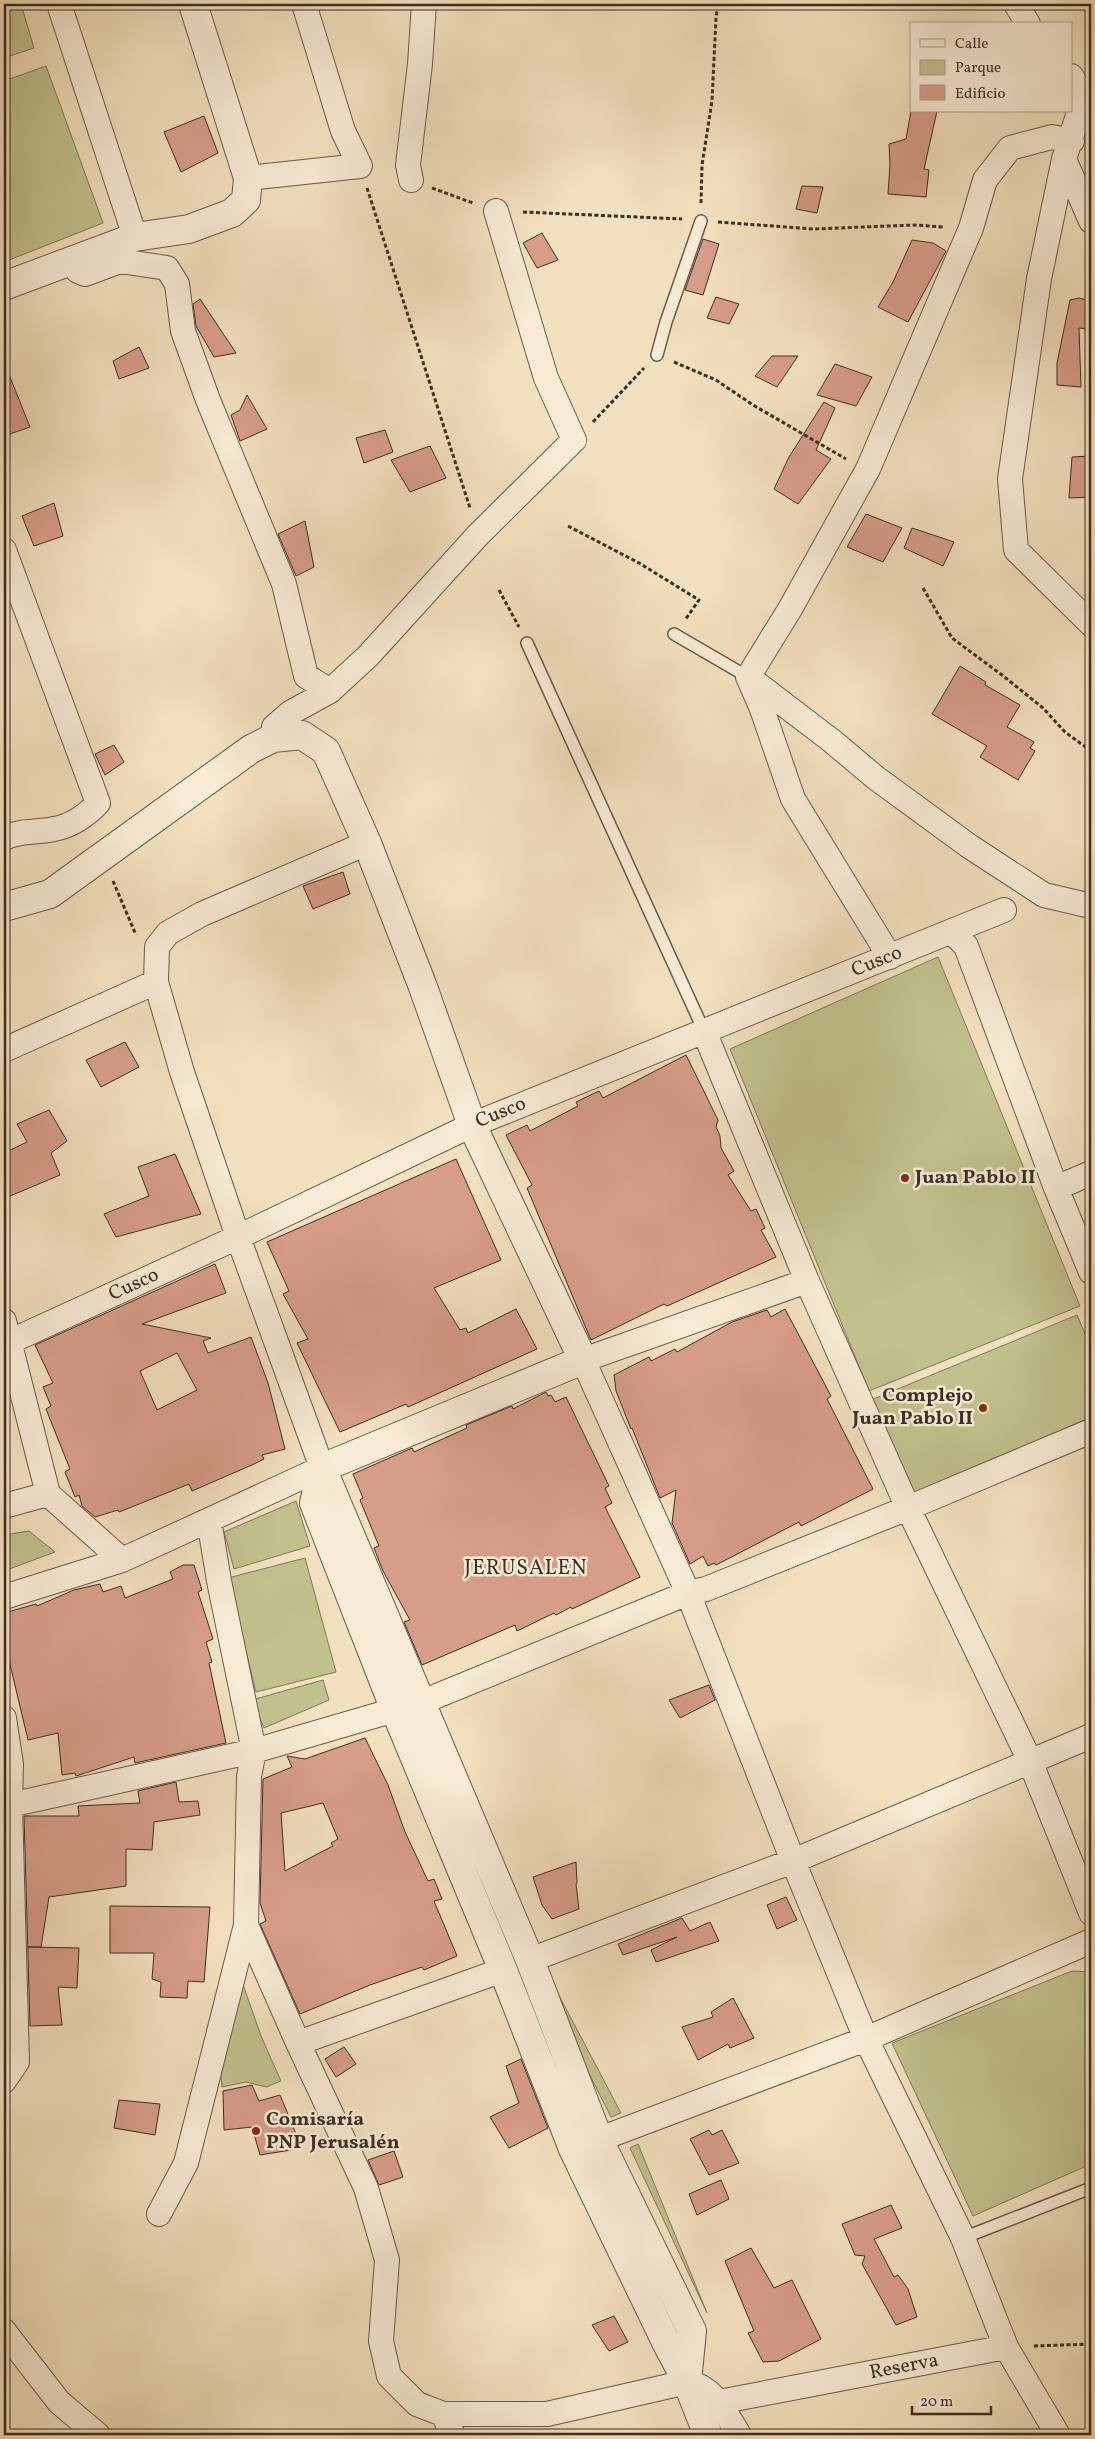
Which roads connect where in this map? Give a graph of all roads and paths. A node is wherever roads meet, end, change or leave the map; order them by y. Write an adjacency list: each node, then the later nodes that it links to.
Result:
1 (59, 4): 17 (street)
2 (194, 4): 11 (street)
3 (304, 4): 10 (street)
4 (424, 4): 12 (street)
5 (718, 4): 14 (path)
6 (1016, 4): 7 (street)
7 (1027, 22)
8 (1072, 78): 9 (street)
9 (1063, 146): 15 (street); 16 (street); 28 (street)
10 (360, 166): 11 (street); 24 (path)
11 (248, 178): 17 (street)
12 (412, 180): 13 (path)
13 (496, 212): 14 (path); 21 (street)
14 (701, 221): 16 (path); 20 (lane)
15 (1091, 221)
16 (971, 228): 22 (street)
17 (134, 238): 18 (street)
18 (74, 261): 19 (street); 32 (street)
19 (4, 286)
20 (657, 355): 21 (path); 22 (path)
21 (574, 440): 24 (street)
22 (868, 469): 31 (street)
23 (568, 526): 29 (path)
24 (478, 535): 32 (street)
25 (4, 550): 35 (street)
26 (923, 588): 34 (path)
27 (498, 590): 30 (path)
28 (1091, 624)
29 (674, 634): 31 (lane)
30 (527, 643): 45 (lane)
31 (748, 678): 38 (street); 43 (street)
32 (330, 691): 33 (street)
33 (273, 738): 36 (street); 37 (street)
34 (1091, 750)
35 (4, 838)
36 (366, 843): 44 (street); 47 (street)
37 (101, 856): 39 (street); 42 (path)
38 (1091, 906)
39 (4, 907)
40 (1004, 910): 41 (street, Cusco)
41 (952, 932): 43 (street, Cusco); 49 (street)
42 (137, 937)
43 (890, 957): 45 (street, Cusco)
44 (156, 982): 46 (street); 50 (street)
45 (704, 1031): 47 (street, Cusco); 52 (street)
46 (4, 1050)
47 (472, 1125): 50 (street, Cusco); 54 (street)
48 (1091, 1173): 49 (street)
49 (1056, 1188): 51 (street)
50 (238, 1237): 53 (street, Cusco); 56 (street)
51 (1091, 1272)
52 (807, 1281): 54 (street); 59 (street)
53 (6, 1331): 57 (street)
54 (583, 1360): 56 (street); 62 (street)
55 (1091, 1431): 59 (street)
56 (322, 1468): 60 (street); 64 (street); 65 (street)
57 (48, 1494): 58 (street); 61 (street)
58 (4, 1506)
59 (908, 1508): 62 (street); 69 (street)
60 (209, 1520): 61 (street); 68 (street)
61 (122, 1560): 63 (street)
62 (688, 1593): 64 (street); 71 (street)
63 (4, 1597)
64 (422, 1702): 65 (street); 75 (street)
65 (394, 1710): 68 (street); 76 (street)
66 (4, 1718): 70 (street)
67 (1091, 1736): 69 (street)
68 (254, 1752): 70 (street); 73 (street)
69 (1030, 1761): 71 (street); 72 (street)
70 (10, 1805): 79 (street)
71 (793, 1861): 75 (street); 77 (street)
72 (1091, 1913)
73 (246, 1925): 78 (street); 83 (street)
74 (1091, 1941): 77 (street)
75 (530, 1960): 80 (street)
76 (503, 1970): 78 (street); 81 (street)
77 (866, 2039): 80 (street); 84 (street)
78 (298, 2043): 90 (street)
79 (4, 2081)
80 (599, 2140): 81 (street); 88 (street)
81 (572, 2149): 88 (street)
82 (1091, 2188): 84 (lane)
83 (159, 2214)
84 (963, 2238): 87 (street)
85 (4, 2331): 91 (street)
86 (1091, 2344): 87 (path)
87 (1006, 2347): 89 (street, Reserva); 95 (street)
88 (688, 2382): 89 (street); 90 (street); 93 (street)
89 (719, 2402): 94 (street)
90 (443, 2414): 92 (street)
91 (98, 2435)
92 (453, 2435)
93 (708, 2435)
94 (739, 2435)
95 (1058, 2435)

